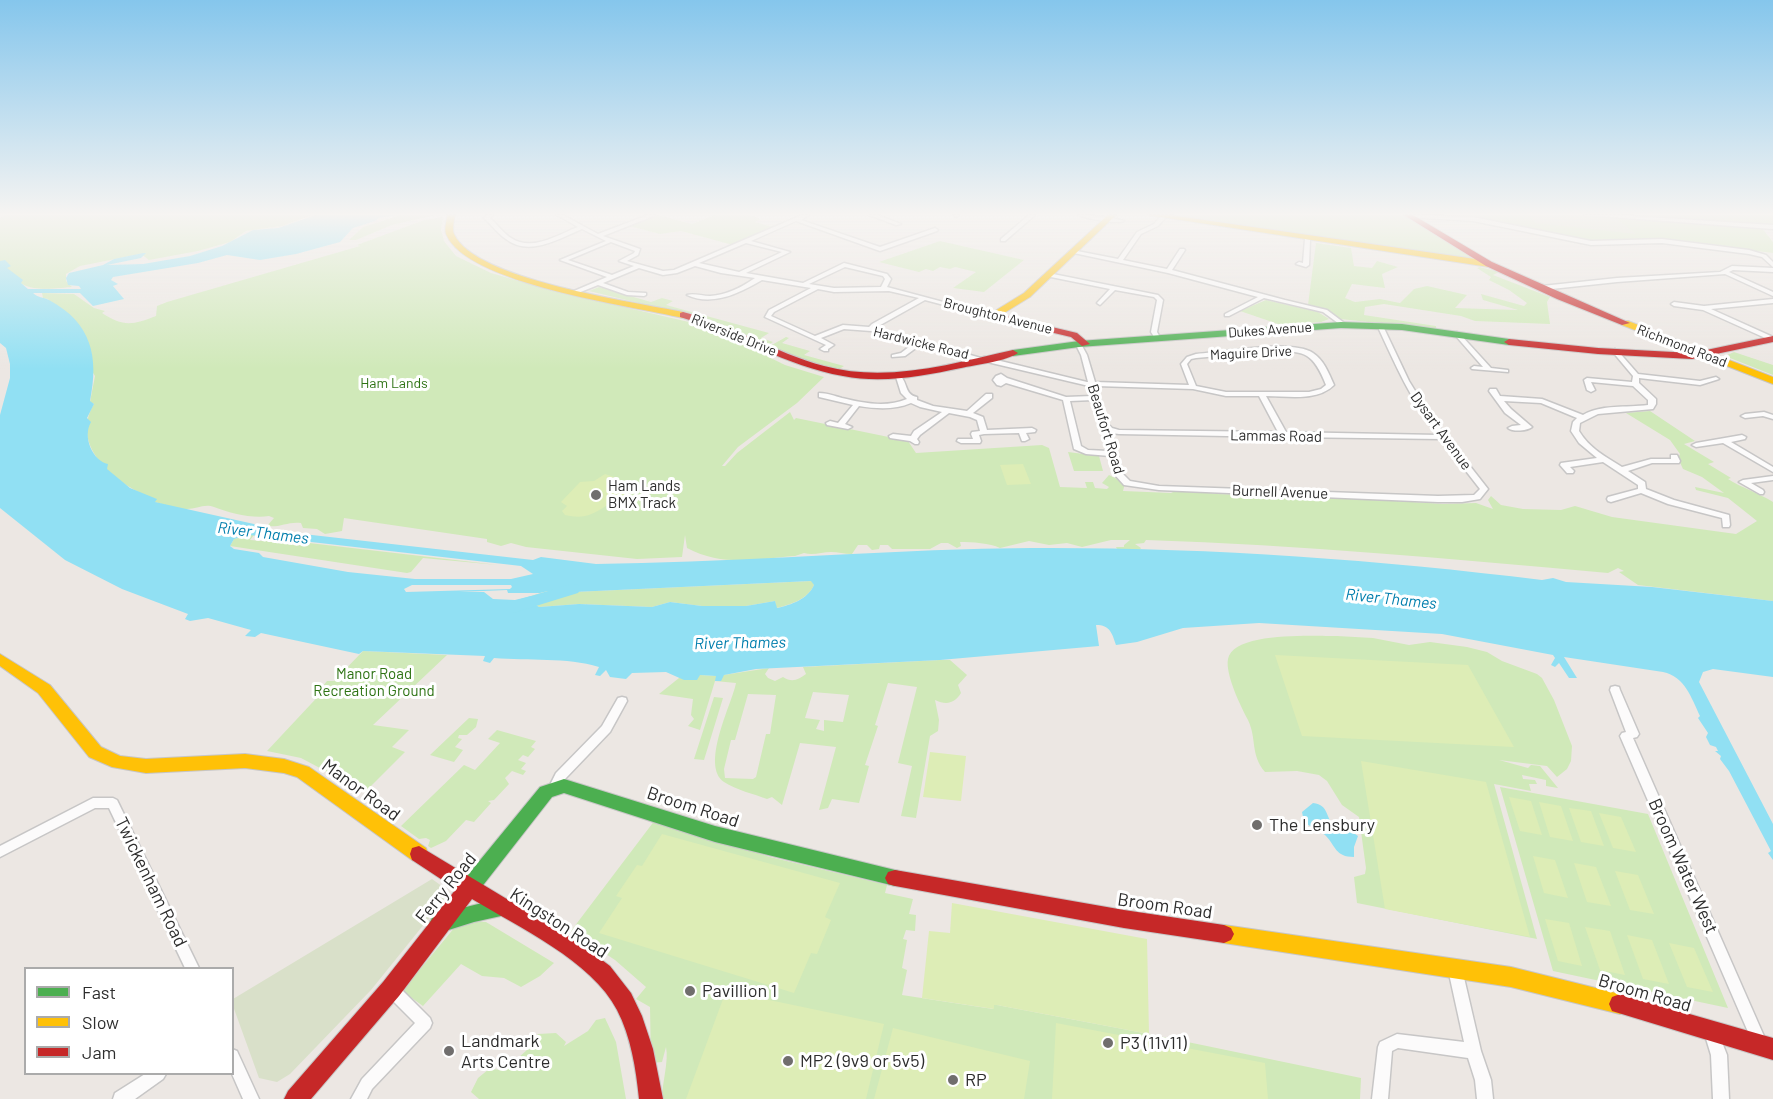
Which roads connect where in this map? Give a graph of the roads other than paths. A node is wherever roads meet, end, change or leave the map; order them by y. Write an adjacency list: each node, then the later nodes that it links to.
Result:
1 (490, 266): 27 (street, Riverside Drive)
2 (581, 266): 19 (street)
3 (639, 266): 19 (street)
4 (640, 266): 5 (street)
5 (689, 266)
6 (705, 266): 17 (street, Broughton Avenue)
7 (756, 266): 17 (street)
8 (841, 266): 22 (street)
9 (850, 266): 26 (street)
10 (1057, 266): 18 (street)
11 (1146, 266): 15 (street)
12 (1172, 266): 15 (street)
13 (1494, 266): 25 (street, Richmond Road)
14 (1773, 270): 16 (street)
15 (1169, 271): 31 (street)
16 (1725, 272): 25 (street); 29 (street)
17 (740, 274): 20 (street, Broughton Avenue)
18 (1048, 275): 24 (street); 38 (street)
19 (613, 277): 21 (street)
20 (760, 278): 22 (street, Broughton Avenue); 30 (street)
21 (598, 283): 27 (street); 28 (street)
22 (803, 285): 23 (street, Broughton Avenue)
23 (817, 287): 26 (street, Broughton Avenue); 43 (street)
24 (1114, 288): 34 (street); 44 (street)
25 (1542, 288): 50 (street, Richmond Road)
26 (883, 289): 32 (street, Broughton Avenue)
27 (576, 292): 56 (street, Riverside Drive)
28 (644, 294)
29 (1773, 294)
30 (690, 295)
31 (1264, 296): 37 (street); 39 (street)
32 (924, 298): 38 (street, Broughton Avenue); 41 (street)
33 (1773, 301): 36 (street)
34 (1100, 303)
35 (1674, 304): 36 (street)
36 (1704, 308): 45 (street)
37 (1227, 315)
38 (993, 316): 47 (street, Broughton Avenue)
39 (1344, 325): 40 (street, Dukes Avenue); 44 (street, Dukes Avenue)
40 (1380, 325): 42 (street, Dukes Avenue); 85 (street, Dysart Avenue)
41 (871, 329): 43 (street, Hardwicke Road); 46 (street, Hardwicke Road)
42 (1457, 334): 49 (street, Dukes Avenue); 54 (street)
43 (815, 338): 48 (street)
44 (1158, 339): 47 (street, Dukes Avenue)
45 (1773, 339): 50 (street)
46 (918, 343): 51 (street); 52 (street, Hardwicke Road)
47 (1082, 344): 52 (street, Dukes Avenue); 62 (street, Beaufort Road)
48 (826, 350)
49 (1615, 351): 50 (street, Dukes Avenue); 60 (street)
50 (1704, 355): 61 (street, Richmond Road)
51 (894, 356)
52 (982, 359): 57 (street, Dukes Avenue); 62 (street, Hardwicke Road)
53 (1474, 368): 54 (street)
54 (1489, 369): 55 (street)
55 (1506, 371)
56 (838, 374): 57 (street, Dukes Avenue)
57 (899, 377): 70 (street)
58 (1716, 379): 60 (street)
59 (1005, 380): 71 (street)
60 (1635, 380): 65 (street); 77 (street)
61 (1773, 381)
62 (1093, 384): 63 (street, Hardwicke Road); 69 (street, Beaufort Road)
63 (1146, 385): 64 (street, Maguire Drive)
64 (1193, 387): 66 (street, Maguire Drive); 66 (street, Maguire Drive)
65 (1592, 390)
66 (1261, 394): 84 (street)
67 (822, 396): 72 (street)
68 (984, 396): 74 (street)
69 (1096, 398): 71 (street); 81 (street, Beaufort Road)
70 (914, 399): 72 (street); 73 (street)
71 (1066, 399): 90 (street)
72 (858, 403): 78 (street)
73 (946, 412): 74 (street); 83 (street)
74 (968, 414): 82 (street)
75 (1745, 416): 76 (street)
76 (1773, 417)
77 (1583, 418): 79 (street); 91 (street)
78 (830, 423)
79 (1512, 428)
80 (1032, 430): 82 (street)
81 (1109, 430): 84 (street, Lammas Road); 90 (street, Beaufort Road)
82 (984, 432): 87 (street)
83 (893, 436)
84 (1284, 436): 85 (street, Lammas Road)
85 (1443, 437): 100 (street, Dysart Avenue)
86 (1742, 437): 88 (street)
87 (960, 441)
88 (1724, 441): 89 (street); 95 (street)
89 (1696, 445)
90 (1112, 454): 97 (street, Beaufort Road)
91 (1603, 460): 93 (street); 94 (street)
92 (1676, 461): 94 (street)
93 (1564, 465)
94 (1622, 470): 98 (street)
95 (1773, 470)
96 (1773, 478): 99 (street)
97 (1122, 481): 100 (street, Burnell Avenue)
98 (1641, 490): 101 (street); 102 (street)
99 (1760, 492)
100 (1438, 499)
101 (1611, 499)
102 (1726, 525)
103 (0, 659): 108 (street, Manor Road)
104 (1615, 690): 115 (street, Broom Water West)
105 (622, 701): 106 (street, Ferry Road)
106 (555, 787): 108 (street, Ferry Road); 112 (street, Broom Road)
107 (0, 852): 111 (street, Twickenham Road)
108 (470, 886): 109 (street, Kingston Road); 110 (street, Ferry Road)
109 (503, 908): 110 (street); 123 (street, Kingston Road)
110 (439, 924): 113 (street, Ferry Road)
111 (191, 967)
112 (1454, 967): 114 (street, Broom Road); 116 (street)
113 (391, 989): 121 (street, Ferry Road); 122 (street)
114 (1712, 1032): 115 (street, Broom Road); 126 (street)
115 (1767, 1047)
116 (1473, 1051): 124 (street); 125 (street)
117 (234, 1061): 120 (street)
118 (157, 1075): 119 (street)
119 (121, 1099)
120 (251, 1099)
121 (296, 1099)
122 (359, 1099)
123 (651, 1099)
124 (1380, 1099)
125 (1485, 1099)
126 (1721, 1099)

